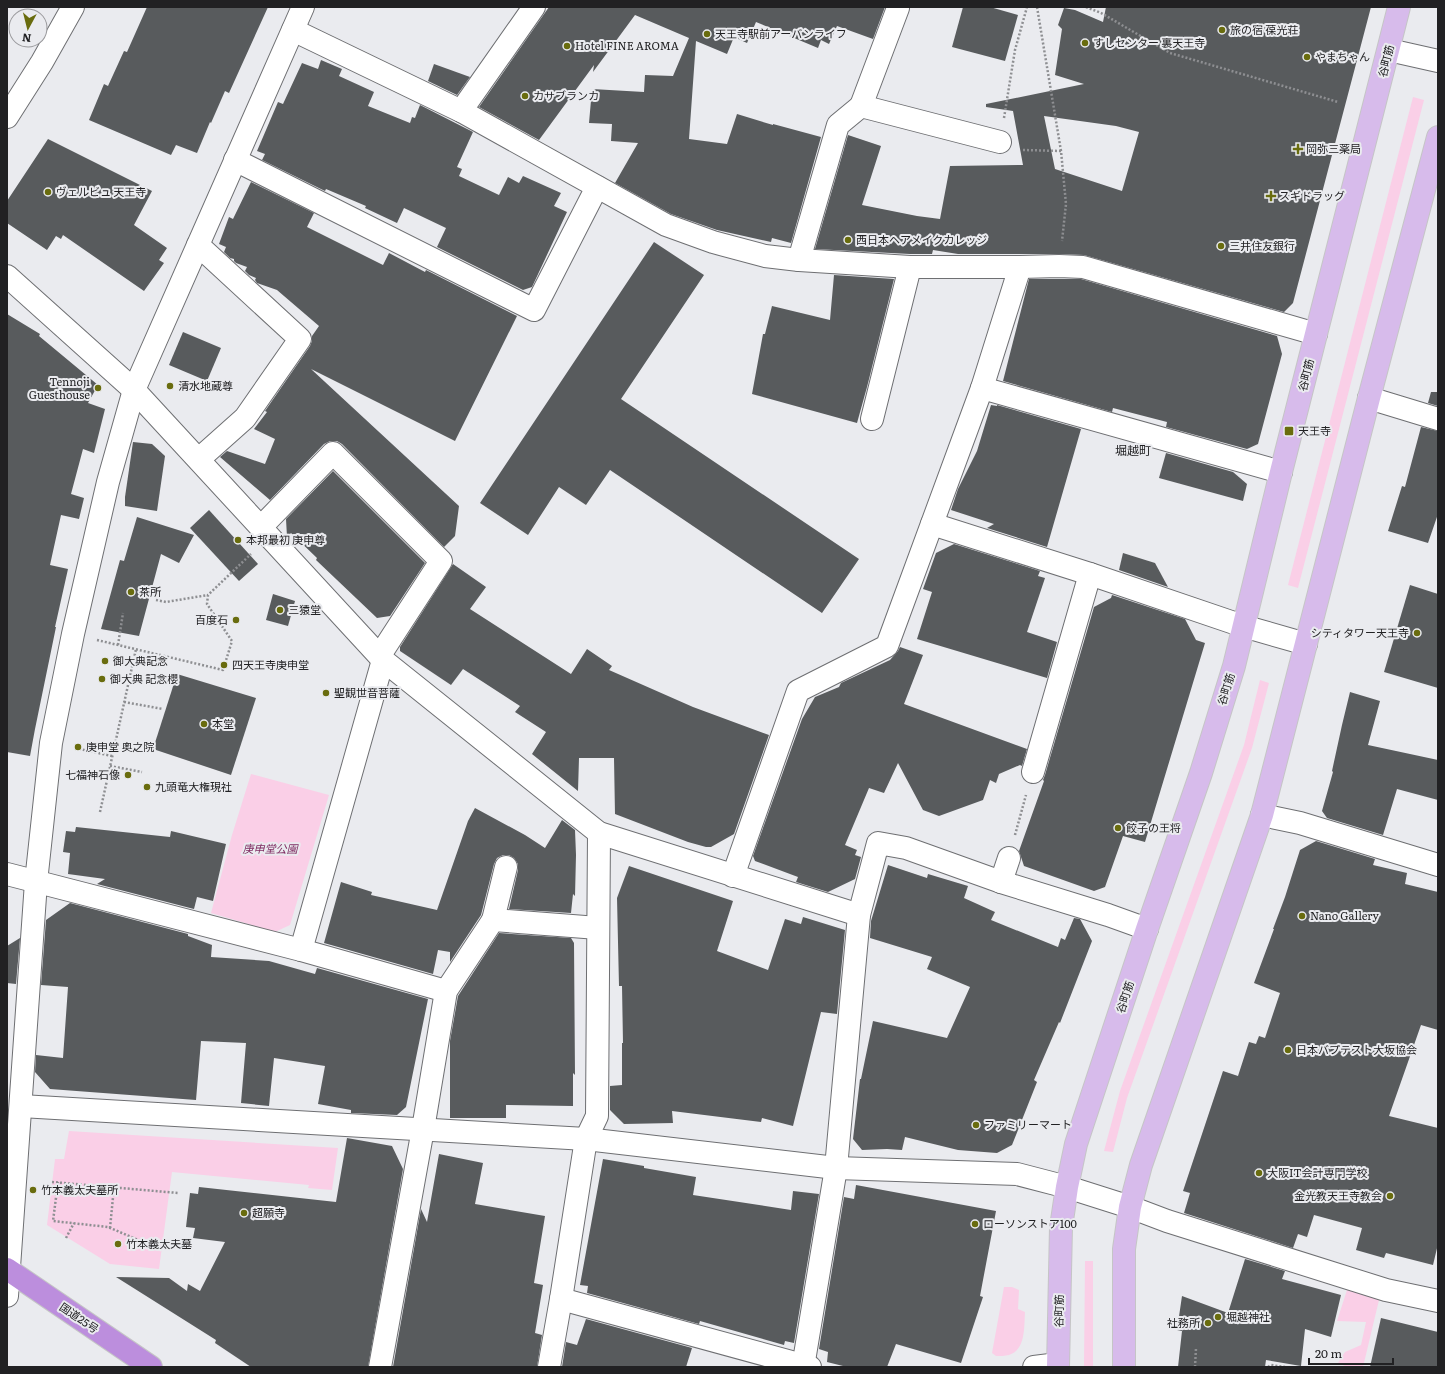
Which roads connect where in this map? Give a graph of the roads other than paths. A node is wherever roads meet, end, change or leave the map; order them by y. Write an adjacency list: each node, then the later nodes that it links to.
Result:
1 (73, 7): 11 (street)
2 (304, 7): 6 (street)
3 (534, 7): 10 (street)
4 (1400, 7): 7 (main road, 谷町筋)
5 (898, 8): 9 (street)
6 (293, 30): 10 (street); 14 (street)
7 (1389, 50): 8 (street); 21 (main road, 谷町筋)
8 (1438, 61)
9 (861, 106): 13 (street); 17 (street)
10 (461, 111): 15 (street)
11 (7, 117)
12 (1438, 137): 24 (main road)
13 (1000, 142)
14 (236, 160): 15 (street); 16 (street)
15 (598, 187): 17 (street)
16 (198, 244): 23 (street); 27 (street)
17 (799, 260): 18 (street)
18 (910, 267): 19 (street); 25 (street)
19 (1020, 267): 21 (street); 22 (street)
20 (7, 276): 23 (street)
21 (1316, 334): 28 (main road, 谷町筋)
22 (982, 388): 28 (street); 29 (street)
23 (134, 390): 27 (street); 43 (street)
24 (1369, 398): 26 (street); 33 (main road)
25 (872, 419)
26 (1438, 419)
27 (199, 460): 30 (street)
28 (1281, 472): 32 (main road, 谷町筋)
29 (932, 524): 31 (street); 42 (street)
30 (261, 527): 34 (street); 34 (street)
31 (1090, 574): 32 (street); 35 (street)
32 (1243, 626): 33 (street); 48 (main road, 谷町筋)
33 (1306, 644): 36 (main road)
34 (382, 658): 37 (street); 49 (street)
35 (1033, 772)
36 (1262, 815): 39 (street); 56 (main road)
37 (599, 833): 42 (street); 47 (street)
38 (1009, 858): 44 (street)
39 (1438, 865)
40 (506, 867): 46 (street)
41 (7, 874): 43 (street)
42 (733, 876): 45 (street)
43 (36, 882): 49 (street); 51 (street)
44 (1002, 882): 45 (street); 48 (street)
45 (859, 915): 54 (street)
46 (493, 920): 47 (street); 50 (street)
47 (598, 928): 53 (street)
48 (1147, 929): 55 (main road, 谷町筋)
49 (301, 950): 50 (street)
50 (446, 991): 52 (street)
51 (20, 1106): 52 (street); 57 (street)
52 (423, 1129): 53 (street); 64 (street)
53 (586, 1139): 54 (street); 59 (street)
54 (836, 1168): 55 (street); 61 (street)
55 (1067, 1187): 56 (street); 62 (main road, 谷町筋)
56 (1130, 1207): 60 (street); 67 (main road)
57 (8, 1269): 58 (street); 63 (highway, 国道25号)
58 (7, 1296)
59 (561, 1299): 61 (street); 65 (street)
60 (1438, 1301)
61 (806, 1366)
62 (1058, 1366): 66 (street)
63 (151, 1367)
64 (380, 1367)
65 (549, 1367)
66 (1034, 1367)
67 (1124, 1367)

